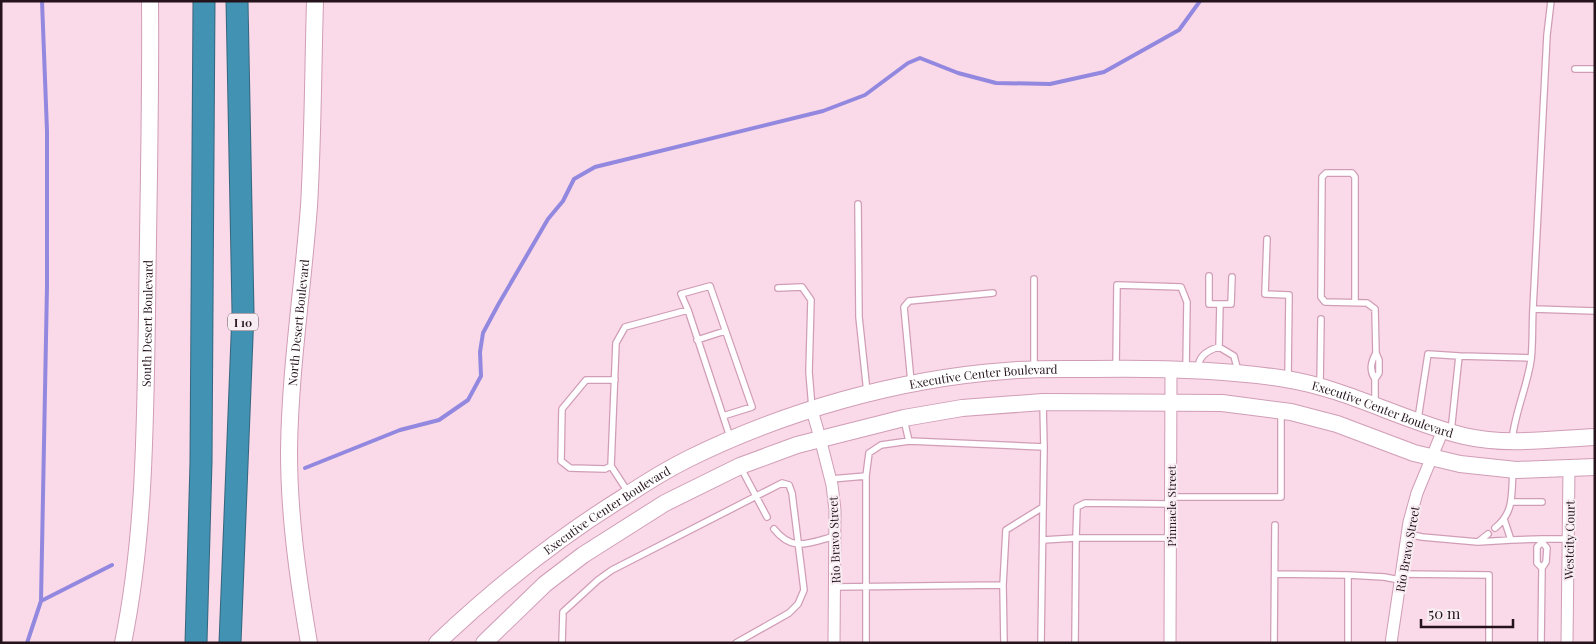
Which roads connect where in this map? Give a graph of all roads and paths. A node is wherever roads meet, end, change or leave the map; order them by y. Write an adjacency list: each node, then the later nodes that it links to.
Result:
1 (150, 1): 90 (main road, South Desert Boulevard)
2 (204, 1): 91 (highway)
3 (237, 1): 92 (highway, I 10)
4 (315, 1): 89 (main road, North Desert Boulevard)
5 (1551, 1): 17 (lane)
6 (1576, 69): 7 (lane)
7 (1595, 69)
8 (858, 204): 34 (lane)
9 (1267, 239): 30 (lane)
10 (1209, 276): 16 (lane)
11 (1232, 277): 16 (lane)
12 (1034, 279): 27 (lane)
13 (778, 288): 38 (lane)
14 (993, 293): 32 (lane)
15 (1355, 302): 15 (lane); 37 (lane)
16 (1220, 304): 23 (lane)
17 (1533, 309): 19 (lane); 25 (lane)
18 (688, 310): 21 (lane); 22 (lane); 31 (lane)
19 (1595, 311)
20 (1321, 319): 33 (lane)
21 (726, 331): 22 (lane); 40 (lane)
22 (698, 340): 40 (lane)
23 (1219, 348): 28 (lane); 29 (lane)
24 (1459, 356): 25 (lane); 42 (lane); 43 (lane)
25 (1531, 358): 48 (lane)
26 (1116, 368): 27 (main road, Executive Center Boulevard); 28 (main road, Executive Center Boulevard); 28 (lane)
27 (1034, 369): 32 (main road, Executive Center Boulevard)
28 (1185, 370): 29 (main road, Executive Center Boulevard); 36 (street, Pinnacle Street)
29 (1238, 373): 30 (main road, Executive Center Boulevard)
30 (1288, 379): 33 (main road, Executive Center Boulevard)
31 (615, 380): 51 (lane); 51 (lane)
32 (911, 384): 34 (main road, Executive Center Boulevard)
33 (1320, 387): 37 (main road, Executive Center Boulevard)
34 (868, 394): 38 (main road, Executive Center Boulevard)
35 (1043, 402): 36 (main road, Executive Center Boulevard); 41 (main road, Executive Center Boulevard); 49 (lane)
36 (1171, 402): 39 (main road, Executive Center Boulevard); 60 (street, Pinnacle Street)
37 (1375, 404): 42 (main road, Executive Center Boulevard)
38 (812, 410): 45 (street, Rio Bravo Street); 46 (main road, Executive Center Boulevard)
39 (1280, 410): 50 (main road, Executive Center Boulevard); 60 (lane)
40 (723, 416): 46 (lane)
41 (904, 418): 45 (main road, Executive Center Boulevard); 47 (lane)
42 (1418, 421): 43 (main road, Executive Center Boulevard)
43 (1447, 431): 48 (main road, Executive Center Boulevard); 50 (street, Rio Bravo Street)
44 (1595, 437): 48 (main road, Executive Center Boulevard)
45 (820, 438): 52 (main road, Executive Center Boulevard); 57 (street, Rio Bravo Street)
46 (731, 440): 58 (main road, Executive Center Boulevard)
47 (909, 441): 49 (lane); 56 (lane)
48 (1512, 441)
49 (1044, 447): 64 (lane)
50 (1432, 458): 55 (main road, Executive Center Boulevard); 71 (street, Rio Bravo Street)
51 (611, 466): 58 (lane)
52 (740, 466): 59 (lane); 68 (main road, Executive Center Boulevard)
53 (1570, 467): 54 (main road, Executive Center Boulevard); 55 (main road, Executive Center Boulevard); 76 (street, Westcity Court)
54 (1595, 467)
55 (1513, 469): 61 (lane)
56 (866, 476): 57 (lane); 88 (lane)
57 (830, 479): 73 (street, Rio Bravo Street)
58 (629, 494): 63 (main road, Executive Center Boulevard)
59 (757, 497): 65 (lane); 81 (lane); 97 (lane)
60 (1170, 501): 74 (lane); 75 (street, Pinnacle Street)
61 (1511, 502): 62 (lane); 66 (lane)
62 (1542, 502)
63 (609, 506): 68 (main road); 95 (main road, Executive Center Boulevard)
64 (1043, 507): 77 (lane); 86 (lane)
65 (767, 518)
66 (1504, 519): 69 (lane); 78 (lane)
67 (1275, 525): 83 (lane)
68 (624, 528): 96 (main road, Executive Center Boulevard)
69 (1495, 528)
70 (774, 529): 81 (lane)
71 (1408, 534): 80 (lane); 85 (street, Rio Bravo Street)
72 (1488, 534): 80 (lane)
73 (835, 536): 81 (lane); 87 (street, Rio Bravo Street)
74 (1076, 538): 75 (lane); 77 (lane); 103 (lane)
75 (1170, 538): 104 (street, Pinnacle Street)
76 (1569, 539): 79 (lane); 110 (street, Westcity Court)
77 (1043, 540): 102 (lane)
78 (1511, 540): 79 (lane); 80 (lane)
79 (1542, 541): 82 (lane); 82 (lane)
80 (1478, 542)
81 (799, 546): 98 (lane)
82 (1542, 568): 109 (lane)
83 (1275, 574): 84 (lane); 105 (lane)
84 (1348, 575): 85 (lane); 106 (lane)
85 (1402, 577): 107 (street, Rio Bravo Street); 108 (lane)
86 (1003, 585): 88 (lane); 101 (lane)
87 (835, 586): 88 (lane); 99 (street, Rio Bravo Street)
88 (866, 586): 100 (lane)
89 (306, 625): 93 (main road, North Desert Boulevard); 94 (main road)
90 (123, 643)
91 (196, 643)
92 (230, 643)
93 (309, 643)
94 (319, 643)
95 (437, 643)
96 (484, 643)
97 (562, 643)
98 (736, 643)
99 (834, 643)
100 (866, 643)
101 (1004, 643)
102 (1041, 643)
103 (1075, 643)
104 (1170, 643)
105 (1274, 643)
106 (1348, 643)
107 (1391, 643)
108 (1489, 643)
109 (1541, 643)
110 (1567, 643)

